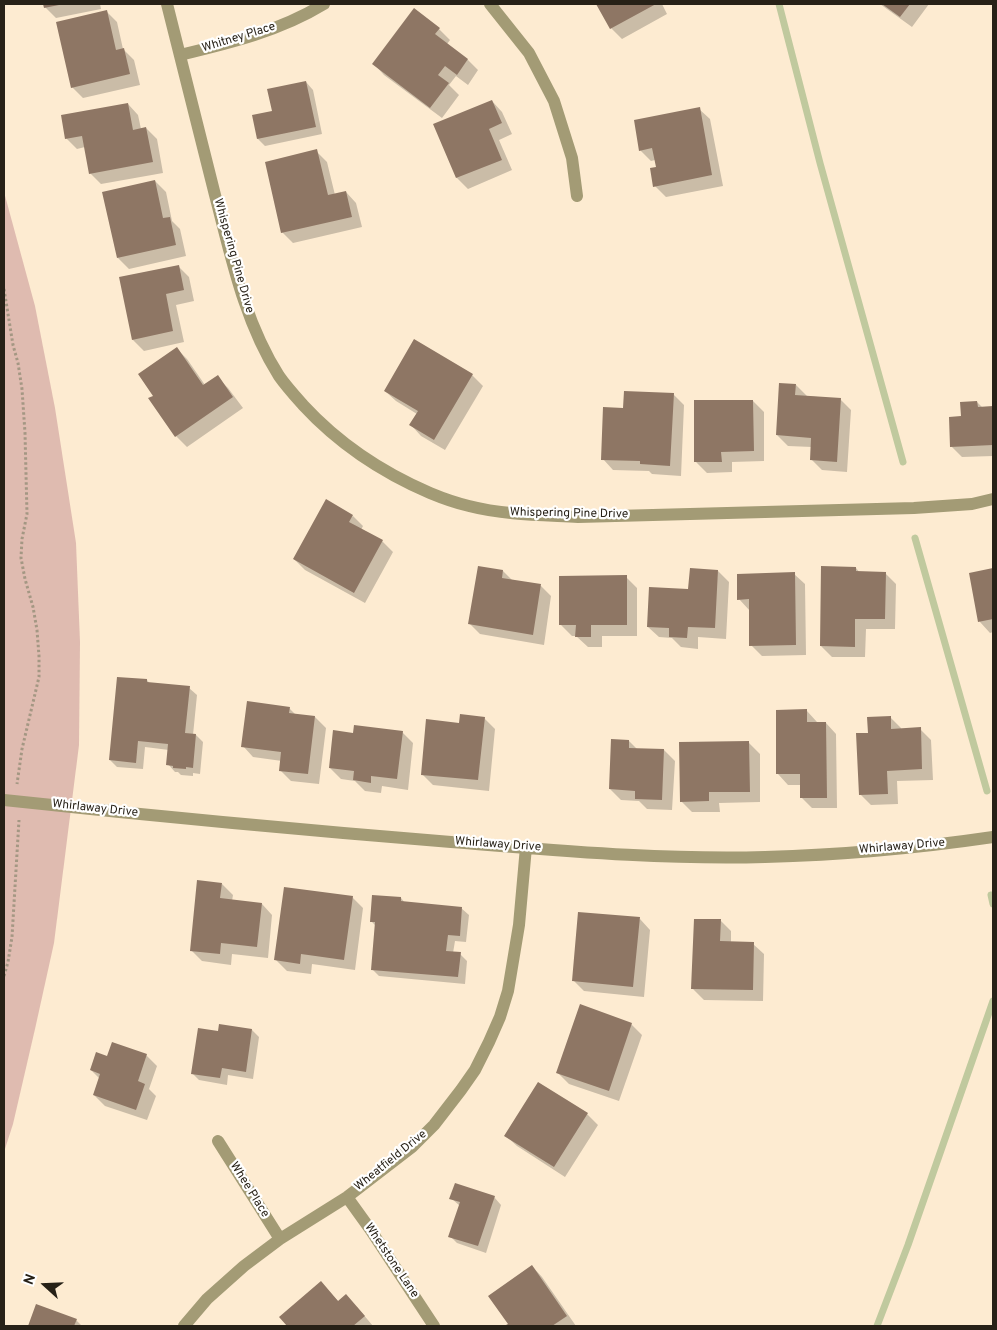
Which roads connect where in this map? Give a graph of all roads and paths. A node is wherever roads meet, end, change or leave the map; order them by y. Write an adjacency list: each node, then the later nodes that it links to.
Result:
1 (167, 4): 4 (street, Whispering Pine Drive)
2 (324, 4): 4 (street, Whitney Place)
3 (490, 4): 5 (street)
4 (180, 55): 7 (street, Whispering Pine Drive)
5 (577, 196)
6 (4, 289): 8 (path)
7 (993, 500)
8 (16, 784)
9 (4, 800): 12 (street, Whirlaway Drive)
10 (19, 821): 13 (path)
11 (993, 837): 12 (street, Whirlaway Drive)
12 (526, 848): 15 (street, Wheatfield Drive)
13 (4, 976)
14 (218, 1141): 16 (street, Whee Place)
15 (347, 1197): 16 (street, Wheatfield Drive); 18 (street, Whetstone Lane)
16 (280, 1240): 17 (street, Wheatfield Drive)
17 (184, 1326)
18 (434, 1326)

